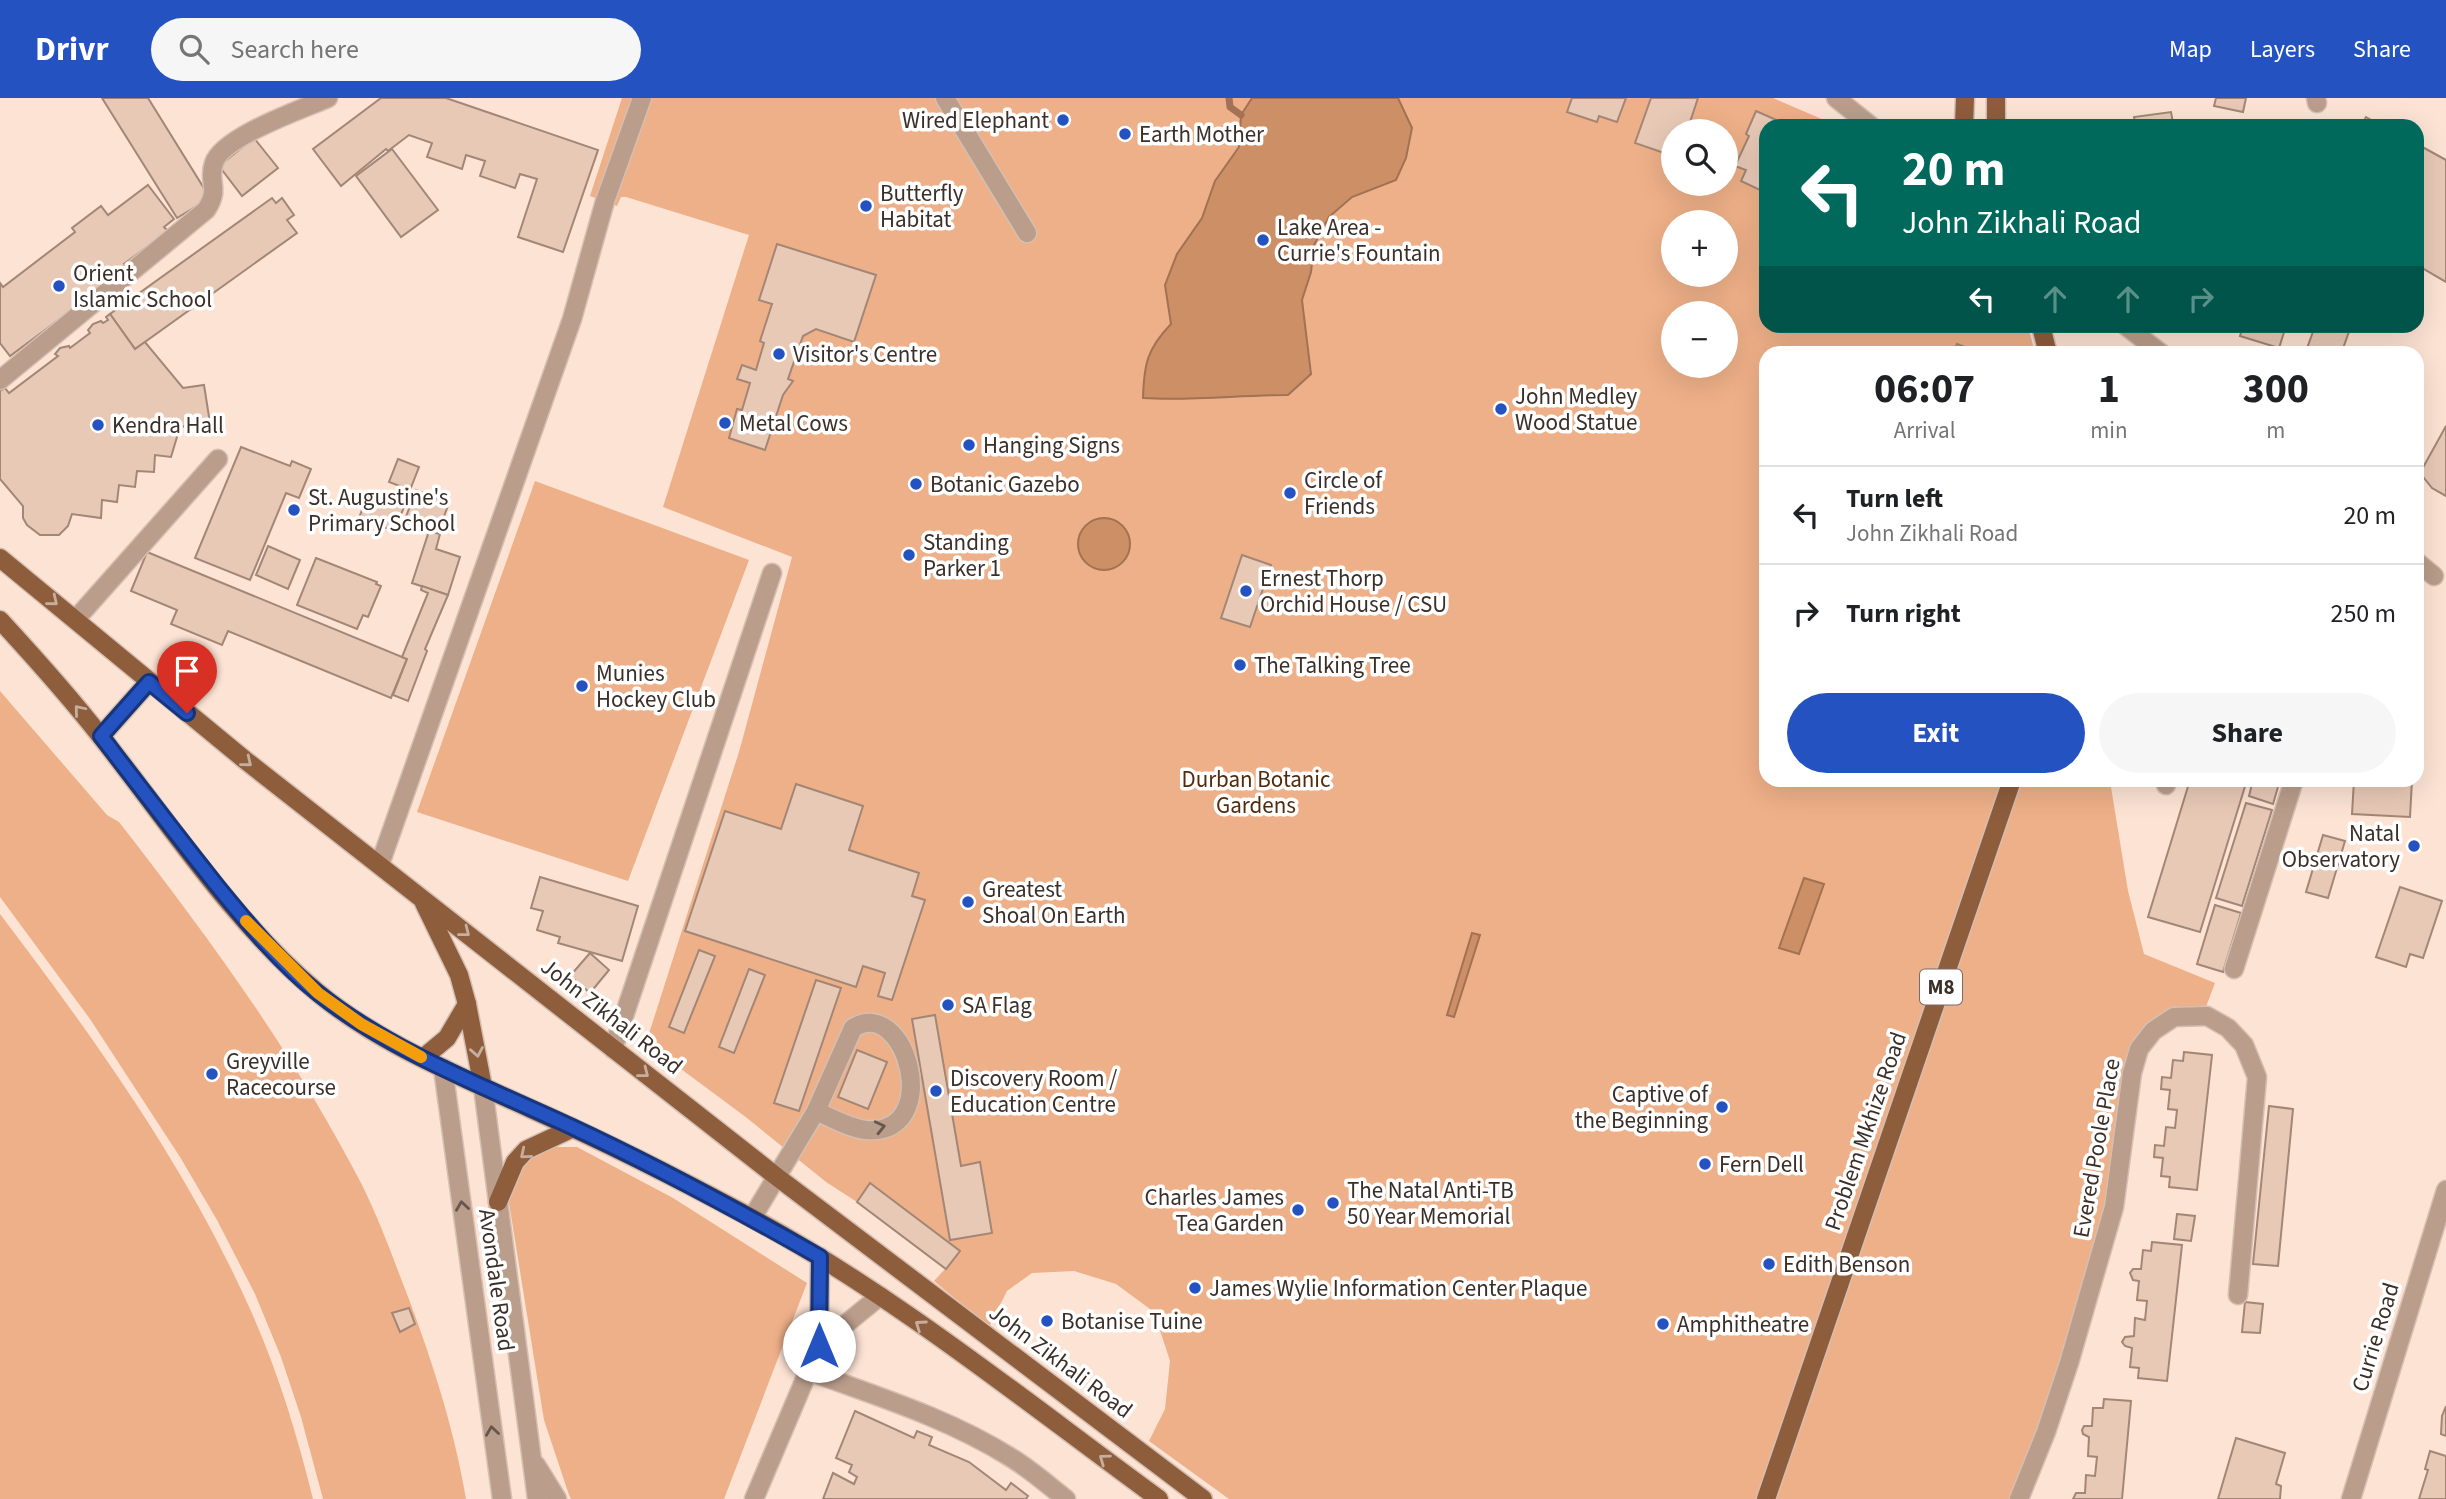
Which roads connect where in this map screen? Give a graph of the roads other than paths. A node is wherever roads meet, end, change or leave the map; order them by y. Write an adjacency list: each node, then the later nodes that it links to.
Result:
1 (328, 98): 13 (street)
2 (642, 98): 25 (street)
3 (945, 98): 10 (street)
4 (1836, 98): 7 (street)
5 (1965, 98): 8 (main road)
6 (1996, 98): 9 (main road)
7 (1862, 119)
8 (1964, 119)
9 (1996, 119)
10 (1027, 233)
11 (2135, 333): 12 (street)
12 (2152, 346)
13 (0, 380)
14 (218, 459): 19 (street)
15 (0, 558): 19 (main road, John Zikhali Road, one-way to 19)
16 (2424, 568): 18 (street)
17 (772, 573): 29 (street)
18 (2434, 576)
19 (76, 619): 21 (main road, John Zikhali Road)
20 (0, 620): 22 (main road, one-way to 20)
21 (149, 682): 22 (main road); 25 (main road, John Zikhali Road, one-way to 25)
22 (101, 736): 30 (main road)
23 (2010, 787): 52 (main road, Problem Mkhize Road / M8)
24 (2292, 787): 27 (street)
25 (380, 864): 26 (main road, John Zikhali Road)
26 (421, 896): 28 (main road); 29 (main road, John Zikhali Road, one-way to 29)
27 (2234, 969)
28 (467, 1004): 30 (main road); 32 (main road, one-way to 32)
29 (613, 1049): 35 (main road, John Zikhali Road, one-way to 35)
30 (423, 1058): 31 (main road)
31 (443, 1068): 32 (main road); 45 (street, Avondale Road, one-way to 31)
32 (483, 1087): 34 (main road); 37 (street, Avondale Road)
33 (816, 1111): 33 (street, one-way to 33); 35 (street)
34 (573, 1128): 37 (main road, one-way to 37); 38 (main road)
35 (777, 1177): 38 (street); 51 (main road, John Zikhali Road)
36 (2446, 1190): 54 (street, Currie Road)
37 (498, 1202): 44 (street, Avondale Road)
38 (752, 1218): 39 (main road)
39 (820, 1257): 41 (main road); 42 (street)
40 (2238, 1295): 53 (street, Evered Poole Place)
41 (880, 1296): 42 (street); 50 (main road, one-way to 41)
42 (819, 1346): 43 (street)
43 (808, 1371): 48 (street); 49 (street)
44 (532, 1459): 46 (street, Avondale Road); 47 (street)
45 (502, 1499)
46 (537, 1499)
47 (557, 1499)
48 (754, 1499)
49 (1066, 1499)
50 (1159, 1499)
51 (1203, 1499)
52 (1766, 1499)
53 (2019, 1499)
54 (2351, 1499)

